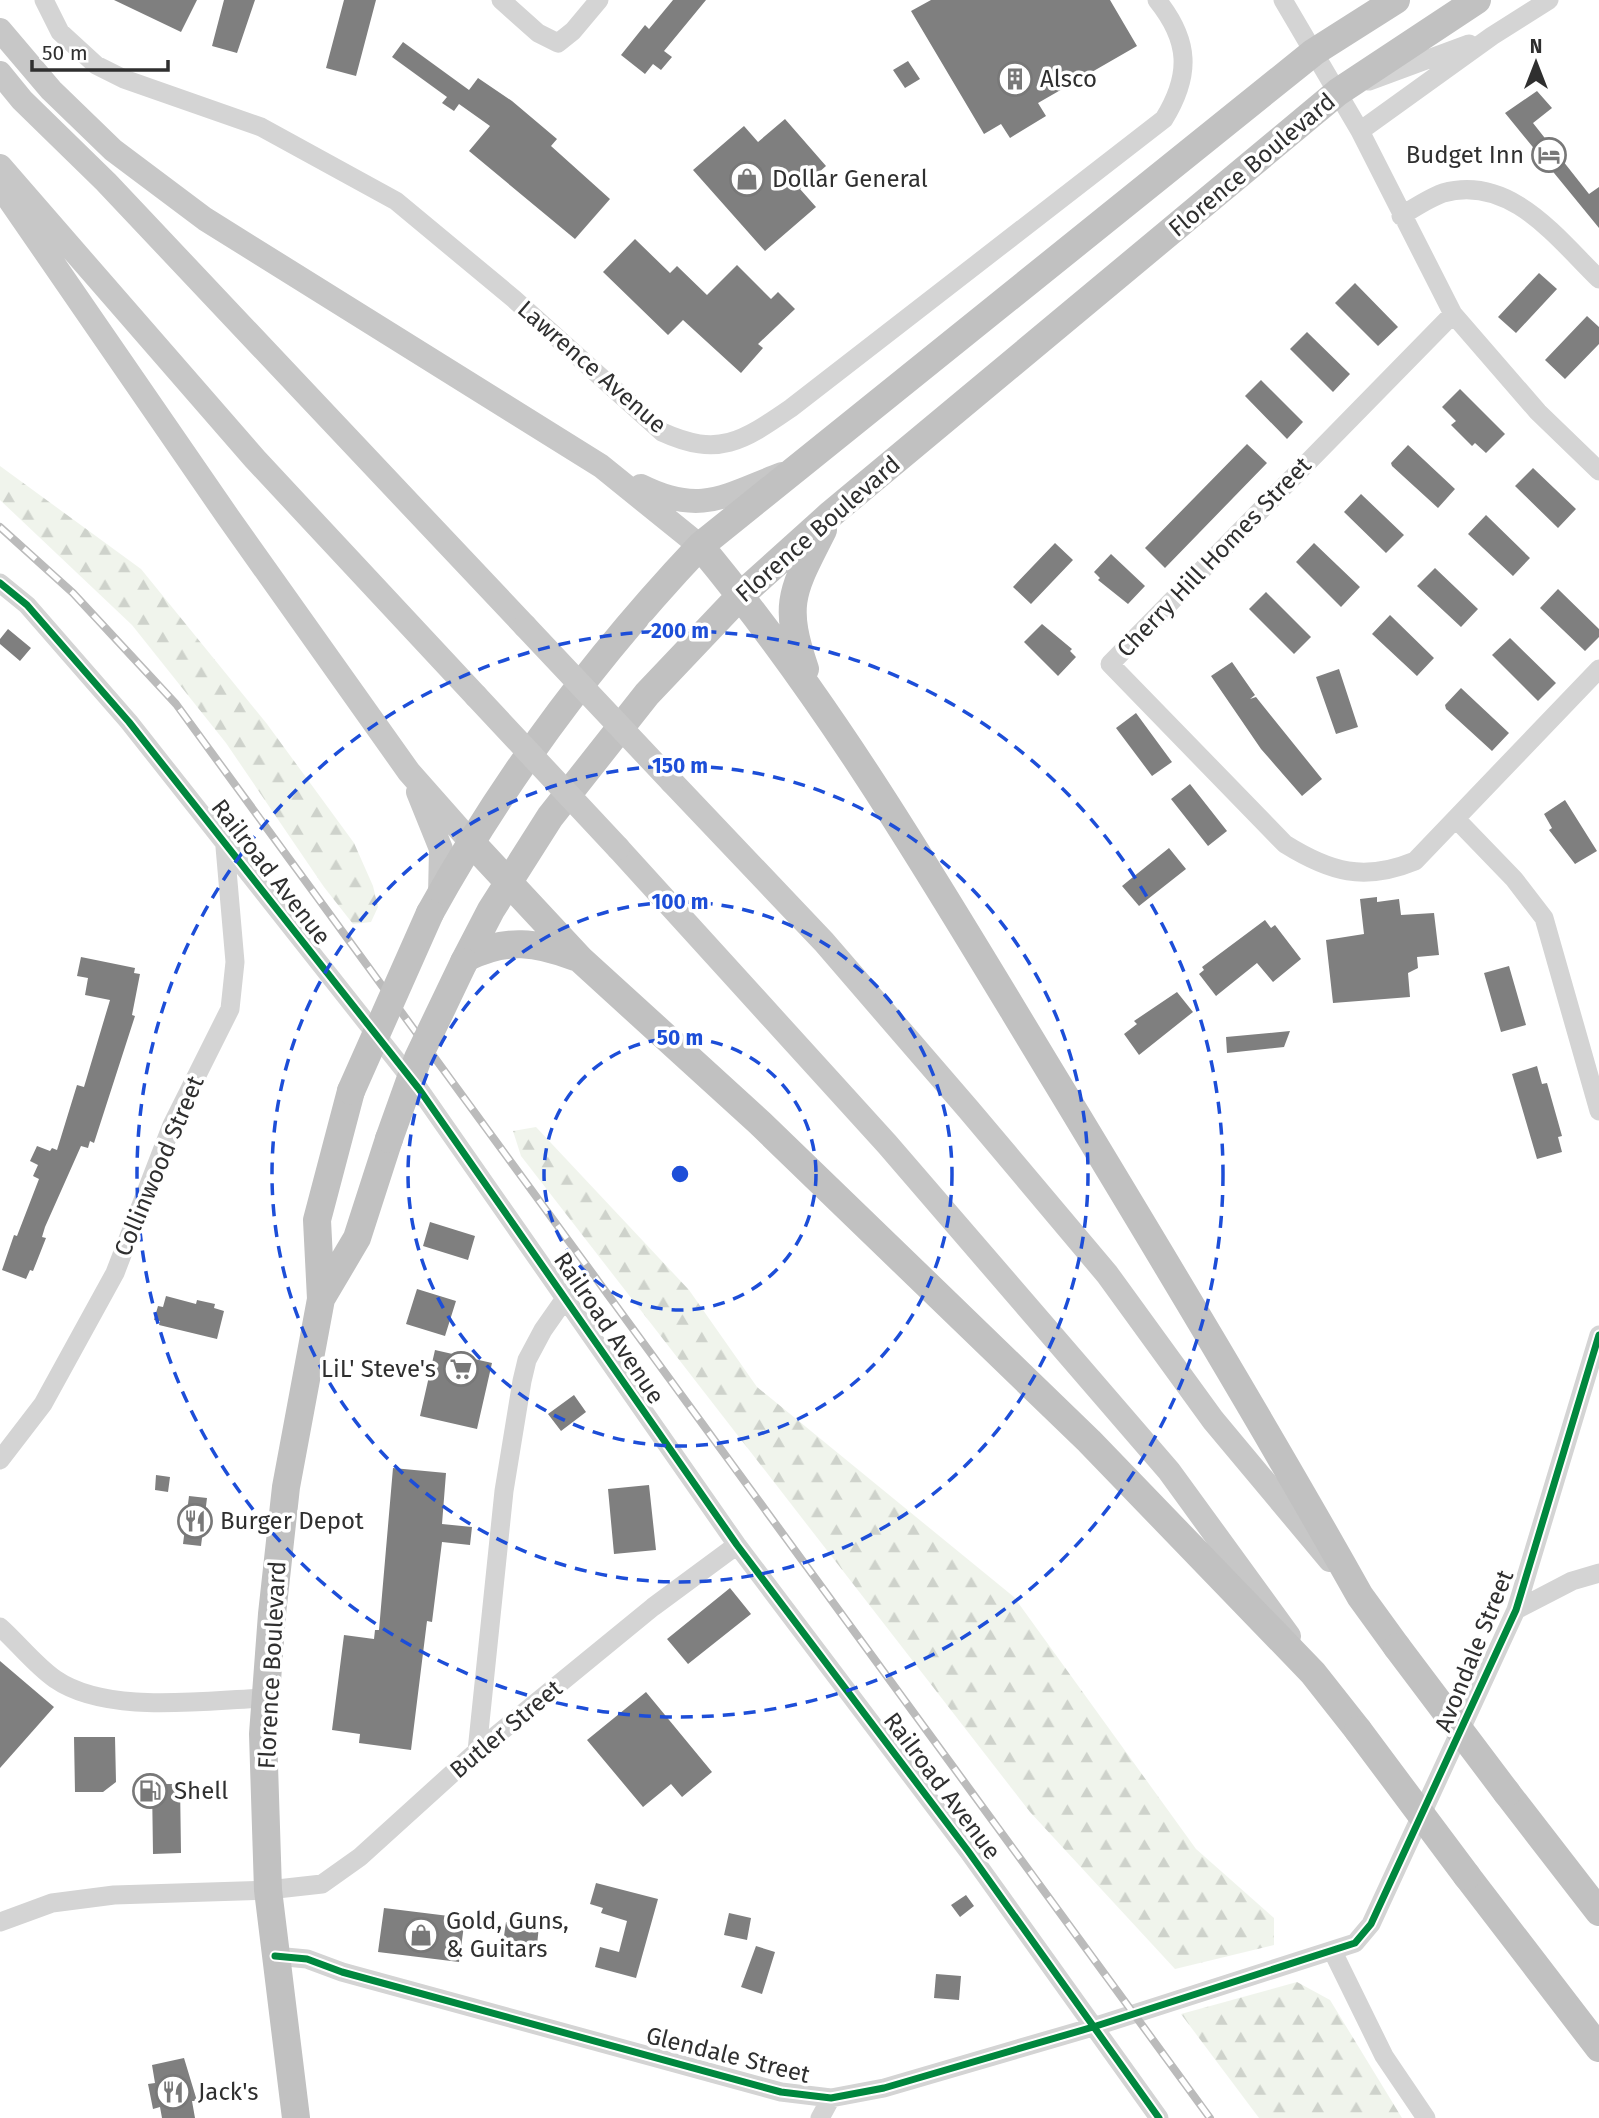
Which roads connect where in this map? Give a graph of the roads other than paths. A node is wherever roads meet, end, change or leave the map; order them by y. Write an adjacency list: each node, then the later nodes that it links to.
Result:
1 (44, 0): 4 (street, Lawrence Avenue)
2 (501, 0): 3 (street)
3 (598, 0)
4 (1157, 0)
5 (1283, 0): 11 (street)
6 (1396, 0): 11 (highway, Florence Boulevard)
7 (1478, 0): 13 (highway, Florence Boulevard)
8 (1549, 0): 10 (street)
9 (0, 30): 20 (main road)
10 (1492, 36): 13 (street); 14 (street)
11 (1314, 52): 13 (street); 21 (highway, Florence Boulevard)
12 (0, 73): 44 (main road, bridge)
13 (1338, 92): 14 (street); 23 (highway, Florence Boulevard)
14 (1360, 131): 17 (street)
15 (0, 166): 47 (main road, bridge)
16 (0, 186): 29 (main road)
17 (1401, 216): 18 (street); 19 (street)
18 (1599, 279)
19 (1453, 314): 22 (street); 30 (street, Cherry Hill Homes Street)
20 (601, 466): 21 (main road); 24 (main road)
21 (793, 471): 24 (highway, Florence Boulevard)
22 (1599, 471)
23 (831, 514): 26 (highway, Florence Boulevard); 28 (highway)
24 (700, 546): 26 (highway); 31 (highway, Florence Boulevard)
25 (0, 583): 32 (street, Railroad Avenue)
26 (741, 595): 28 (highway); 33 (highway, Florence Boulevard)
27 (1599, 669): 30 (street, Cherry Hill Homes Street)
28 (812, 692): 44 (highway)
29 (409, 772): 31 (main road); 34 (main road)
30 (1457, 820): 37 (street)
31 (470, 841): 33 (highway); 34 (highway, Florence Boulevard)
32 (225, 847): 39 (street, Railroad Avenue); 41 (street, Collinwood Street)
33 (507, 884): 35 (highway); 36 (highway, Florence Boulevard)
34 (435, 904): 38 (highway, Florence Boulevard, bridge)
35 (580, 959): 36 (highway); 47 (highway)
36 (466, 960): 38 (highway, Florence Boulevard, bridge)
37 (1599, 1111)
38 (321, 1299): 48 (highway, Florence Boulevard)
39 (564, 1300): 42 (street, Railroad Avenue); 49 (street)
40 (1599, 1335): 45 (street, Avondale Street)
41 (0, 1460)
42 (737, 1545): 49 (street, Butler Street); 55 (street, Railroad Avenue)
43 (1599, 1573): 45 (street)
44 (1360, 1596): 51 (highway, bridge)
45 (1517, 1611): 53 (street, Avondale Street)
46 (0, 1627): 48 (street)
47 (1313, 1673): 56 (highway, bridge)
48 (266, 1698): 50 (highway, Florence Boulevard)
49 (477, 1752): 50 (street, Butler Street)
50 (268, 1890): 52 (street, Butler Street); 54 (highway, Florence Boulevard)
51 (1599, 1912)
52 (0, 1922)
53 (1333, 1952): 55 (street, Glendale Street); 61 (street)
54 (275, 1956): 57 (street, Glendale Street); 58 (highway, Florence Boulevard)
55 (1093, 2027): 57 (street, Glendale Street); 60 (street, Railroad Avenue)
56 (1599, 2048)
57 (831, 2098): 59 (street)
58 (296, 2118)
59 (820, 2118)
60 (1159, 2118)
61 (1426, 2118)

